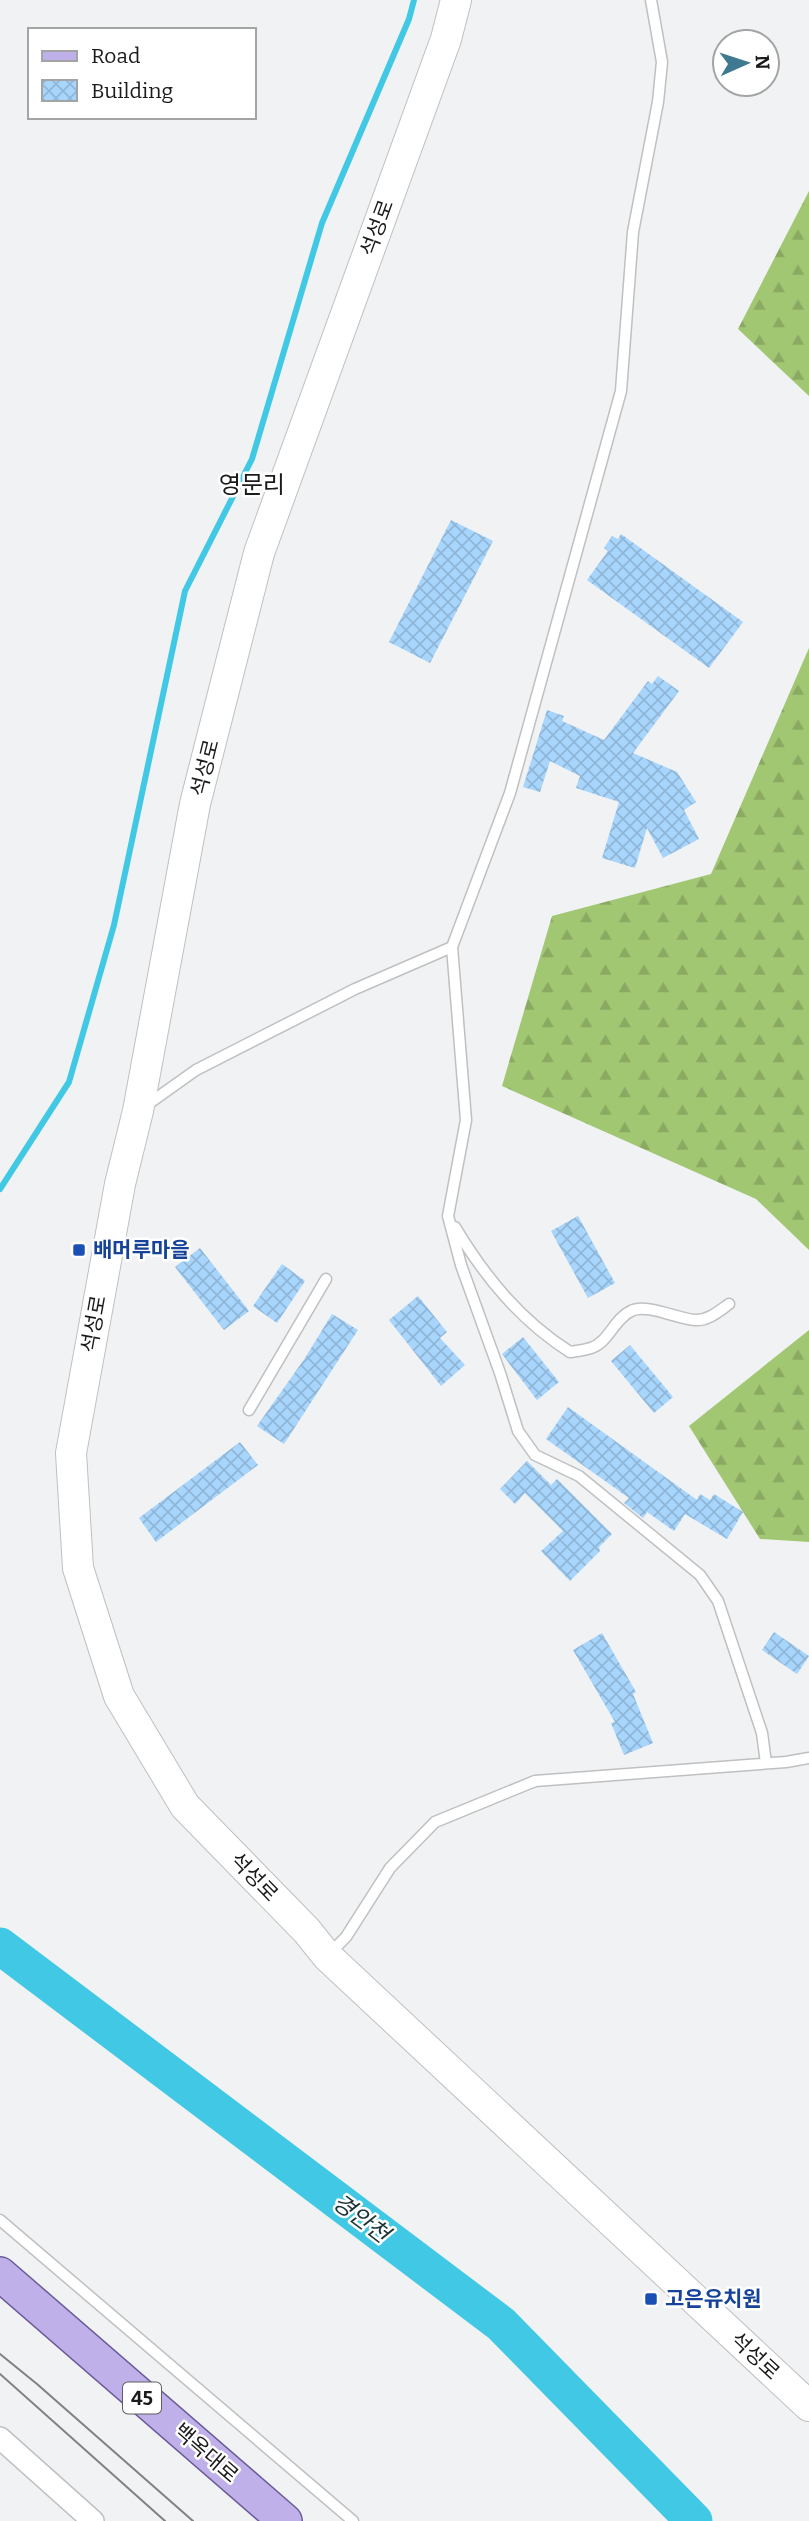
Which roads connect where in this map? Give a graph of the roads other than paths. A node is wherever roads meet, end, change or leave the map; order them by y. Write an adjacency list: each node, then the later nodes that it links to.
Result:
1 (456, 0): 4 (street, 석성로)
2 (651, 0): 3 (lane)
3 (452, 947): 4 (lane); 5 (lane)
4 (138, 1111): 11 (street, 석성로)
5 (448, 1216): 7 (lane); 10 (lane)
6 (326, 1279): 8 (lane)
7 (729, 1304)
8 (249, 1410)
9 (809, 1758): 10 (lane)
10 (766, 1763): 11 (lane)
11 (327, 1956): 14 (street, 석성로)
12 (0, 2220): 18 (lane)
13 (0, 2274): 17 (main road, 백옥대로 / 45)
14 (809, 2406)
15 (0, 2438): 16 (street)
16 (93, 2521)
17 (285, 2521)
18 (353, 2521)

